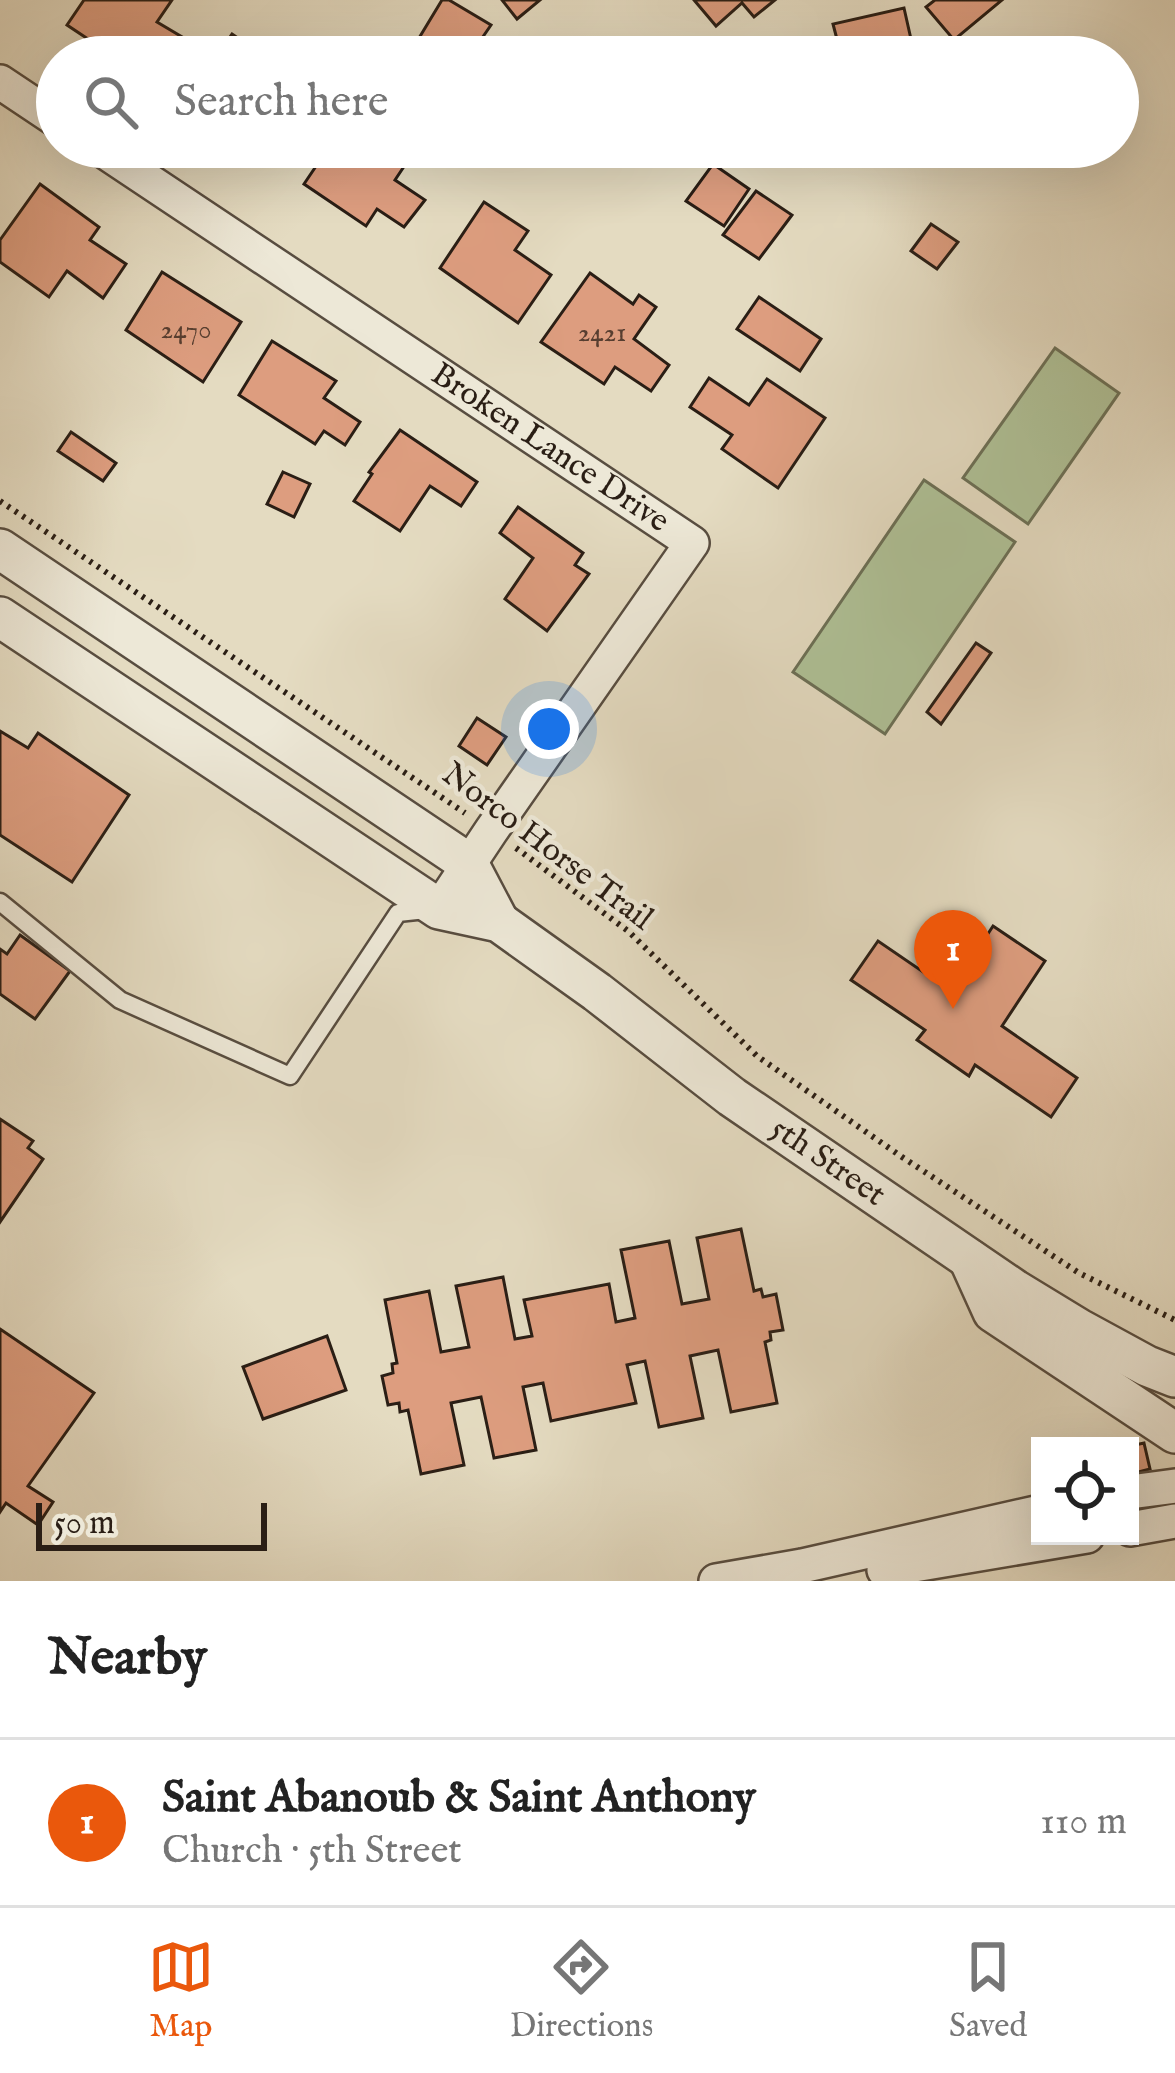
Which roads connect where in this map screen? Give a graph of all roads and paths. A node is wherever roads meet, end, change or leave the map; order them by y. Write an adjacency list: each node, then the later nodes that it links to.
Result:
1 (0, 82): 2 (street)
2 (36, 106)
3 (130, 168): 7 (street, Broken Lance Drive)
4 (0, 501): 7 (path, Norco Horse Trail)
5 (0, 549): 8 (street, 5th Street)
6 (0, 616): 10 (street, 5th Street)
7 (490, 831): 8 (street, Broken Lance Drive); 13 (path, Norco Horse Trail)
8 (468, 863): 10 (street, Broken Lance Drive); 11 (street, 5th Street)
9 (0, 902): 10 (lane)
10 (439, 909): 11 (street, 5th Street)
11 (499, 922): 12 (street, 5th Street)
12 (969, 1259): 14 (street, 5th Street); 15 (street)
13 (1175, 1320)
14 (1175, 1377)
15 (1175, 1433)
16 (1175, 1486): 17 (street)
17 (1139, 1491)
18 (1031, 1514): 22 (street)
19 (1175, 1522): 20 (street)
20 (1139, 1528)
21 (1031, 1545): 23 (street)
22 (716, 1581)
23 (829, 1581)

